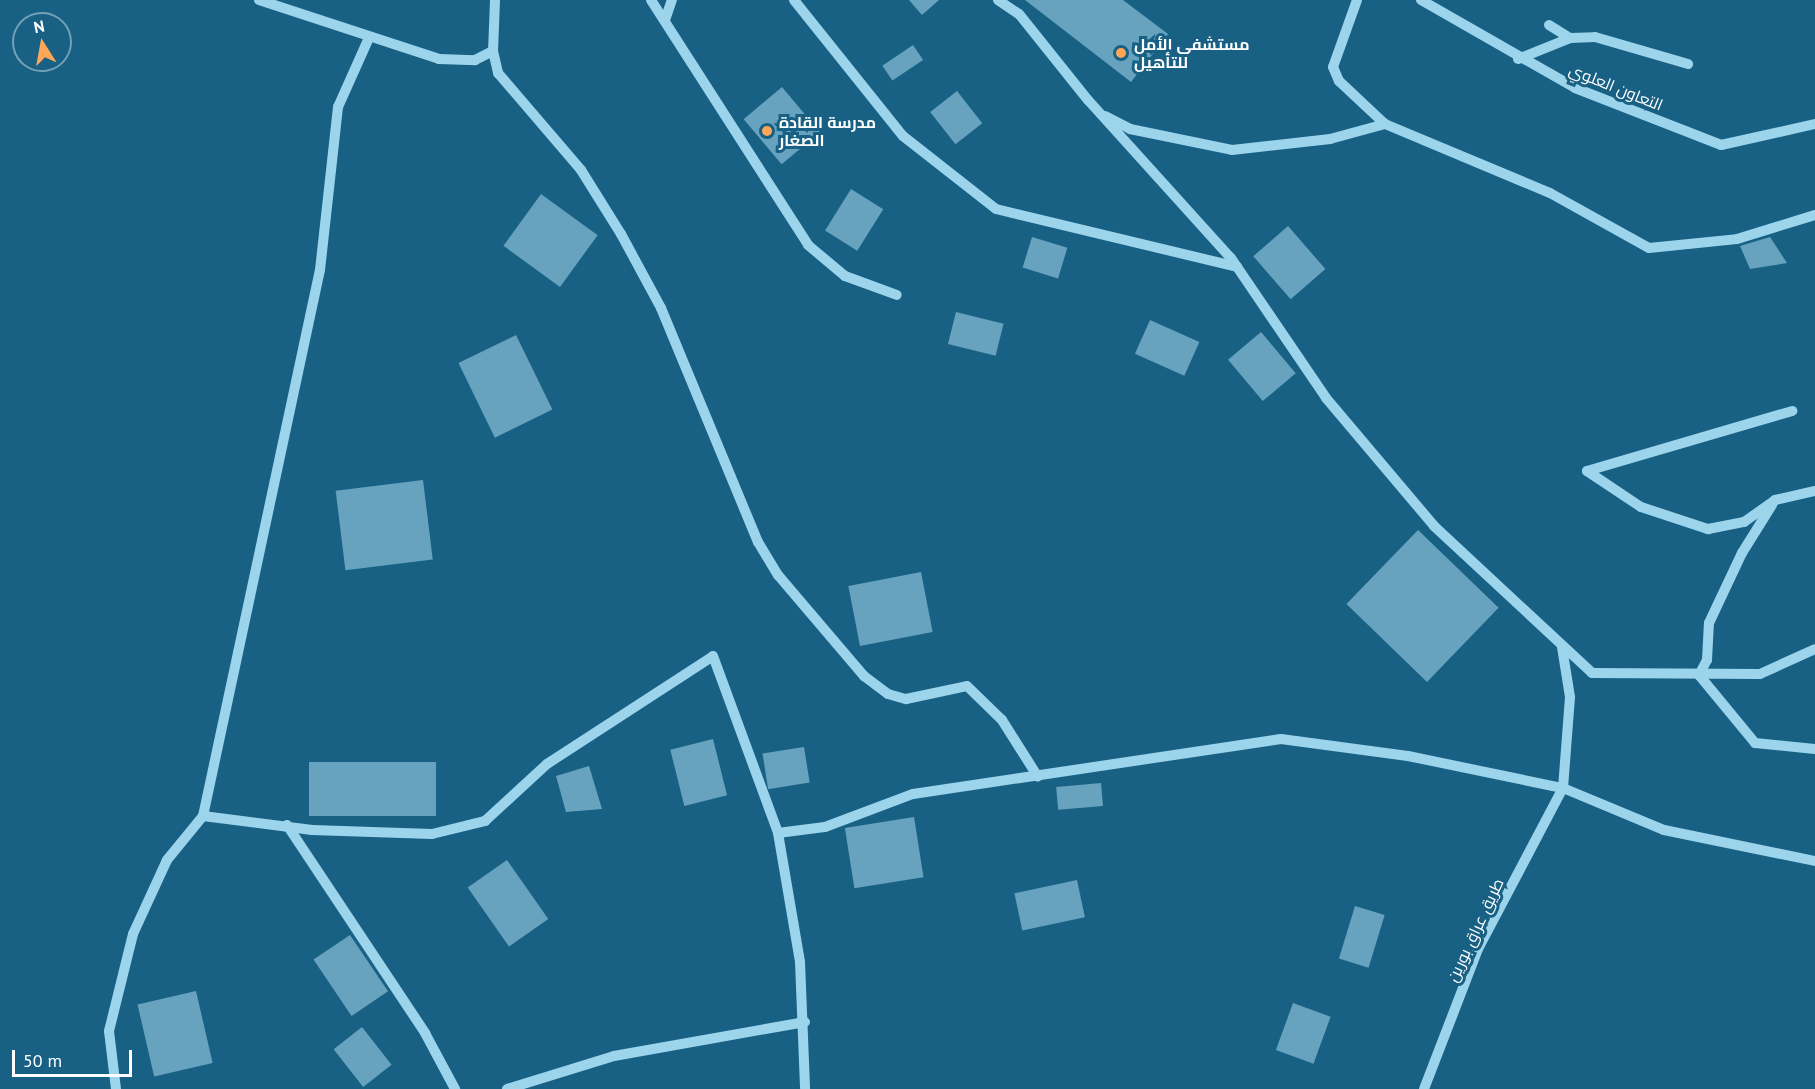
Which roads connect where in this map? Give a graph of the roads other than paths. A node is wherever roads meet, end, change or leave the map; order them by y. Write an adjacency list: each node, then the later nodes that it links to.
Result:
1 (259, 0): 12 (street)
2 (495, 0): 13 (street)
3 (651, 0): 9 (street)
4 (672, 0): 9 (street)
5 (794, 0): 20 (street)
6 (998, 0): 16 (street)
7 (1357, 0): 17 (street)
8 (1421, 0): 14 (street, التعاون العلوي)
9 (665, 20): 21 (street)
10 (1549, 25): 11 (street)
11 (1570, 38): 14 (street); 15 (street)
12 (368, 40): 13 (street); 31 (street)
13 (493, 51): 29 (street)
14 (1518, 59): 18 (street, التعاون العلوي)
15 (1688, 64)
16 (1100, 114): 17 (street); 20 (street)
17 (1385, 124): 19 (street)
18 (1815, 124)
19 (1815, 215)
20 (1237, 267): 25 (street)
21 (897, 295)
22 (1792, 411): 24 (street)
23 (1815, 491): 24 (street)
24 (1775, 500): 27 (street)
25 (1562, 646): 27 (street); 30 (street)
26 (1815, 649): 27 (street)
27 (1699, 675): 28 (street)
28 (1815, 749)
29 (1038, 777): 30 (street); 33 (street)
30 (1563, 788): 34 (street); 40 (street, طريق عراق بورين)
31 (203, 816): 32 (street); 36 (street)
32 (287, 825): 33 (street); 37 (street)
33 (778, 833): 35 (street)
34 (1815, 861)
35 (805, 1022): 38 (street); 39 (street)
36 (116, 1089)
37 (455, 1089)
38 (507, 1089)
39 (806, 1089)
40 (1424, 1089)

